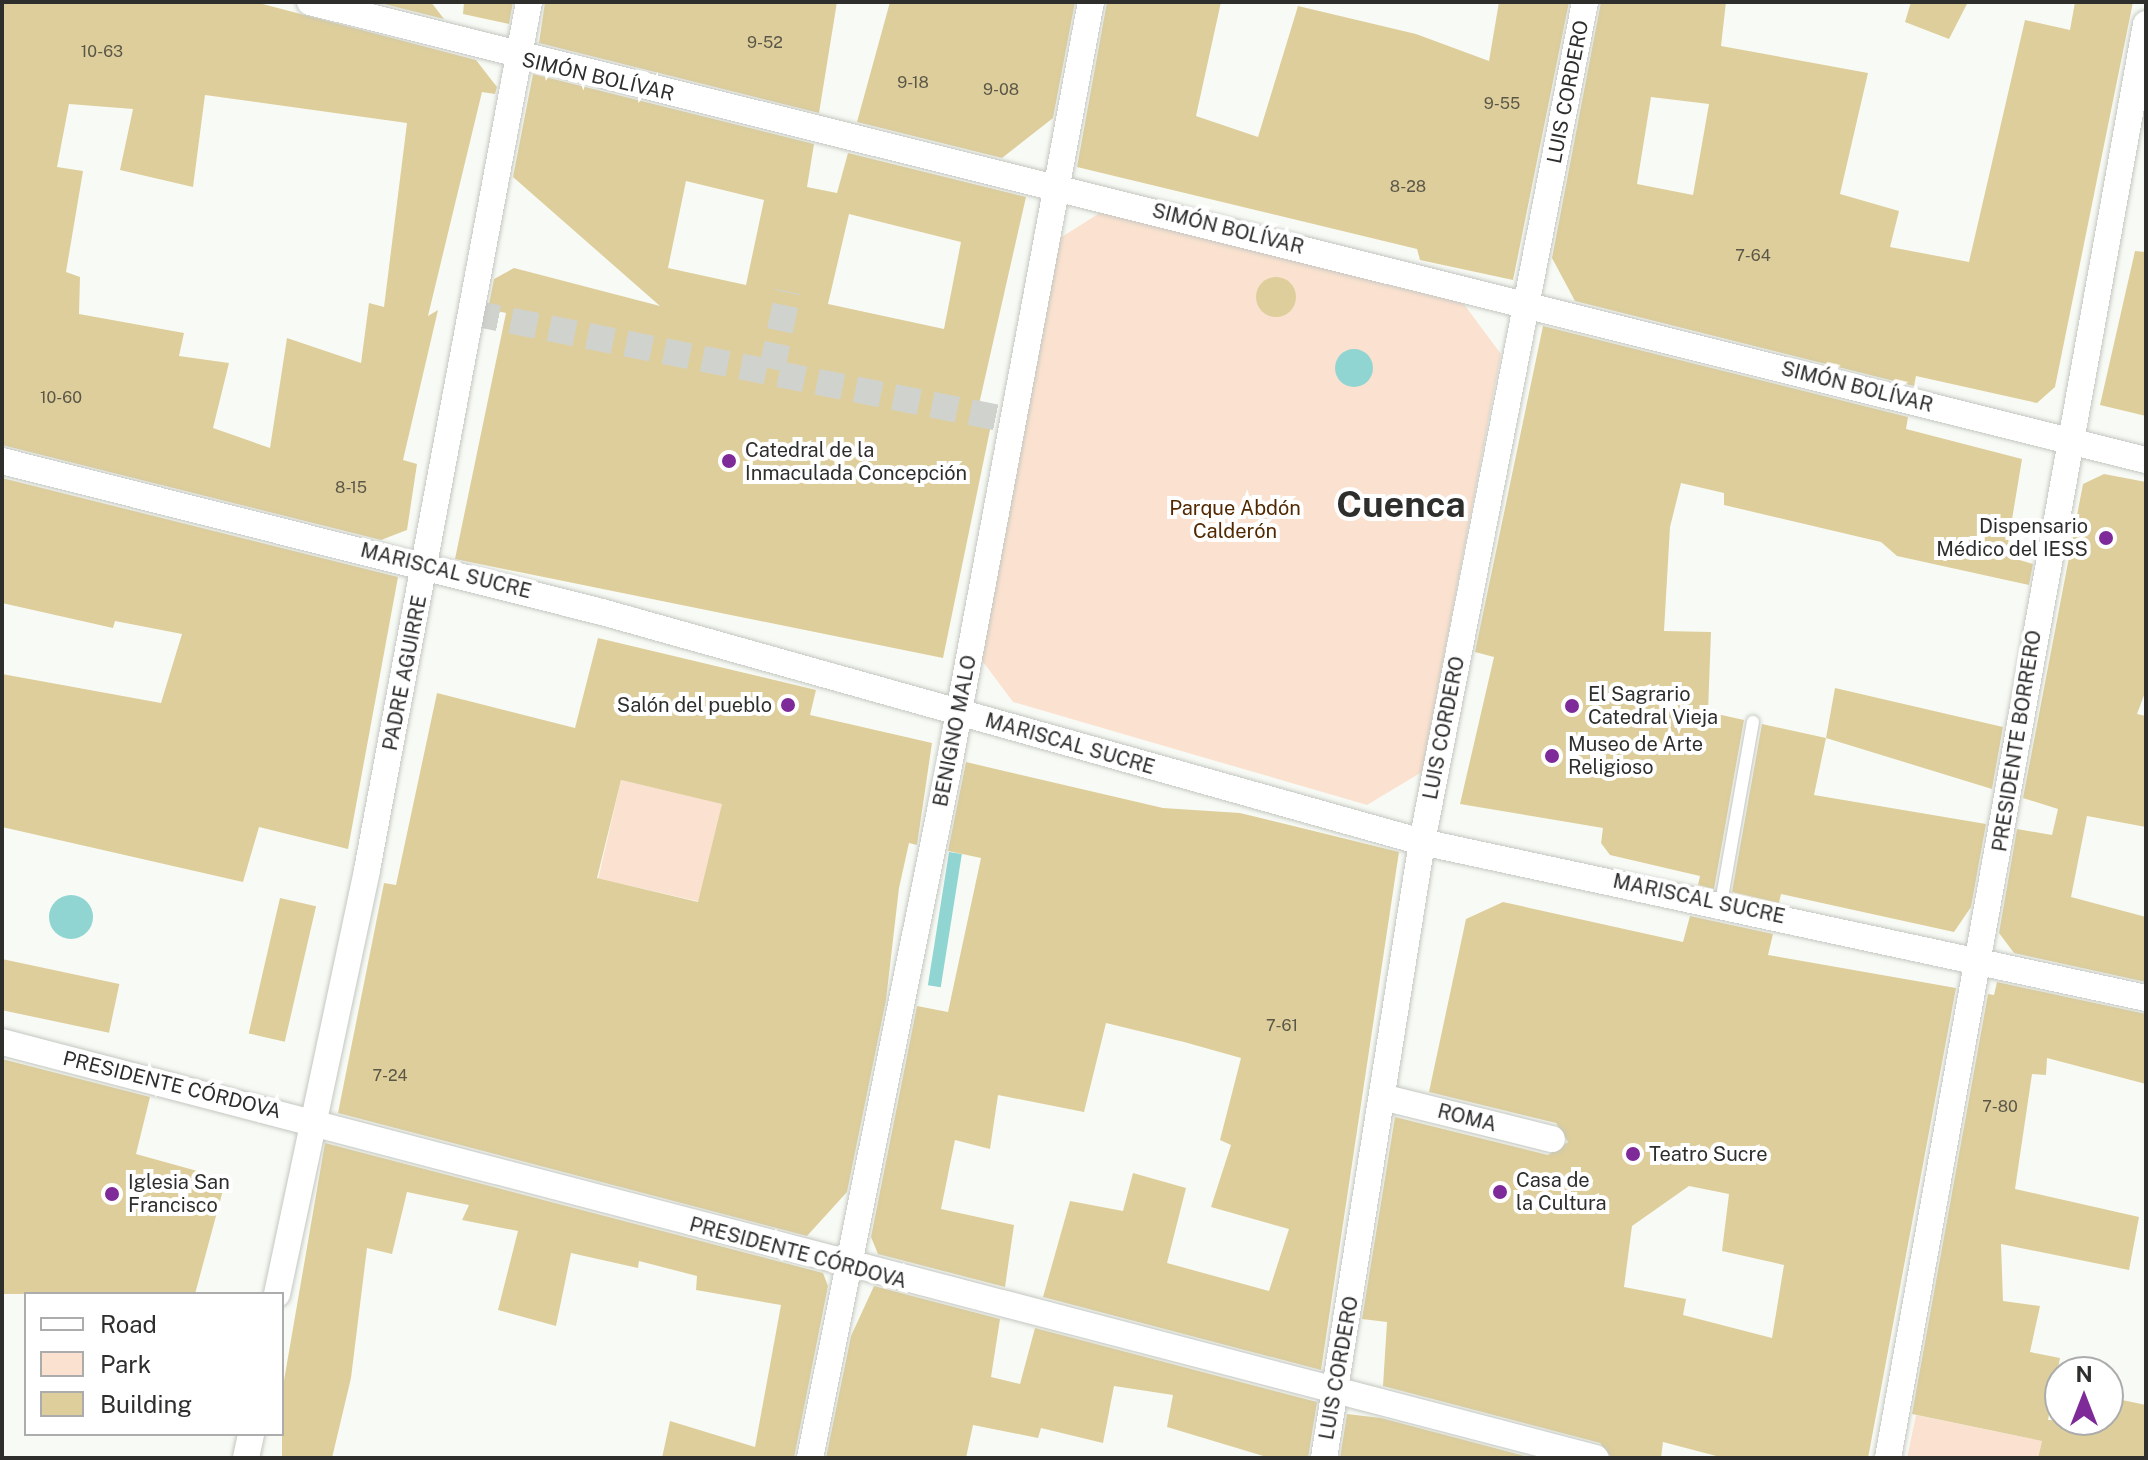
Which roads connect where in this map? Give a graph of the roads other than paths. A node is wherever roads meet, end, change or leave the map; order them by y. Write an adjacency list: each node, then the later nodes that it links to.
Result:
1 (310, 2): 6 (street, SIMÓN BOLÍVAR)
2 (529, 2): 6 (street, PADRE AGUIRRE)
3 (1091, 2): 8 (street, BENIGNO MALO)
4 (1585, 2): 9 (street, LUIS CORDERO)
5 (2146, 24): 7 (street, PRESIDENTE BORRERO)
6 (518, 59): 8 (street, SIMÓN BOLÍVAR); 13 (street, PADRE AGUIRRE)
7 (2141, 71): 10 (street, PRESIDENTE BORRERO)
8 (1059, 186): 9 (street, SIMÓN BOLÍVAR); 14 (street, BENIGNO MALO)
9 (1525, 304): 10 (street, SIMÓN BOLÍVAR); 16 (street, LUIS CORDERO)
10 (2066, 439): 11 (street, SIMÓN BOLÍVAR); 18 (street, PRESIDENTE BORRERO)
11 (2146, 460)
12 (2, 461): 13 (street, MARISCAL SUCRE)
13 (426, 565): 14 (street, MARISCAL SUCRE); 22 (street, PADRE AGUIRRE)
14 (958, 712): 16 (street, MARISCAL SUCRE); 24 (street, BENIGNO MALO)
15 (1753, 722): 17 (lane)
16 (1422, 842): 17 (street, MARISCAL SUCRE); 21 (street, LUIS CORDERO)
17 (1721, 903): 18 (street, MARISCAL SUCRE)
18 (1982, 957): 19 (street, MARISCAL SUCRE); 32 (street, PRESIDENTE BORRERO)
19 (2146, 998)
20 (2, 1042): 22 (street, PRESIDENTE CÓRDOVA)
21 (1382, 1097): 23 (street, ROMA); 26 (street, LUIS CORDERO)
22 (310, 1119): 24 (street, PRESIDENTE CÓRDOVA); 25 (street, PADRE AGUIRRE)
23 (1552, 1139)
24 (844, 1266): 26 (street, PRESIDENTE CÓRDOVA); 29 (street, BENIGNO MALO)
25 (277, 1292)
26 (1336, 1394): 30 (street, LUIS CORDERO); 31 (street, PRESIDENTE CÓRDOVA)
27 (251, 1436): 28 (street)
28 (246, 1458)
29 (810, 1458)
30 (1324, 1458)
31 (1596, 1458)
32 (1888, 1458)

